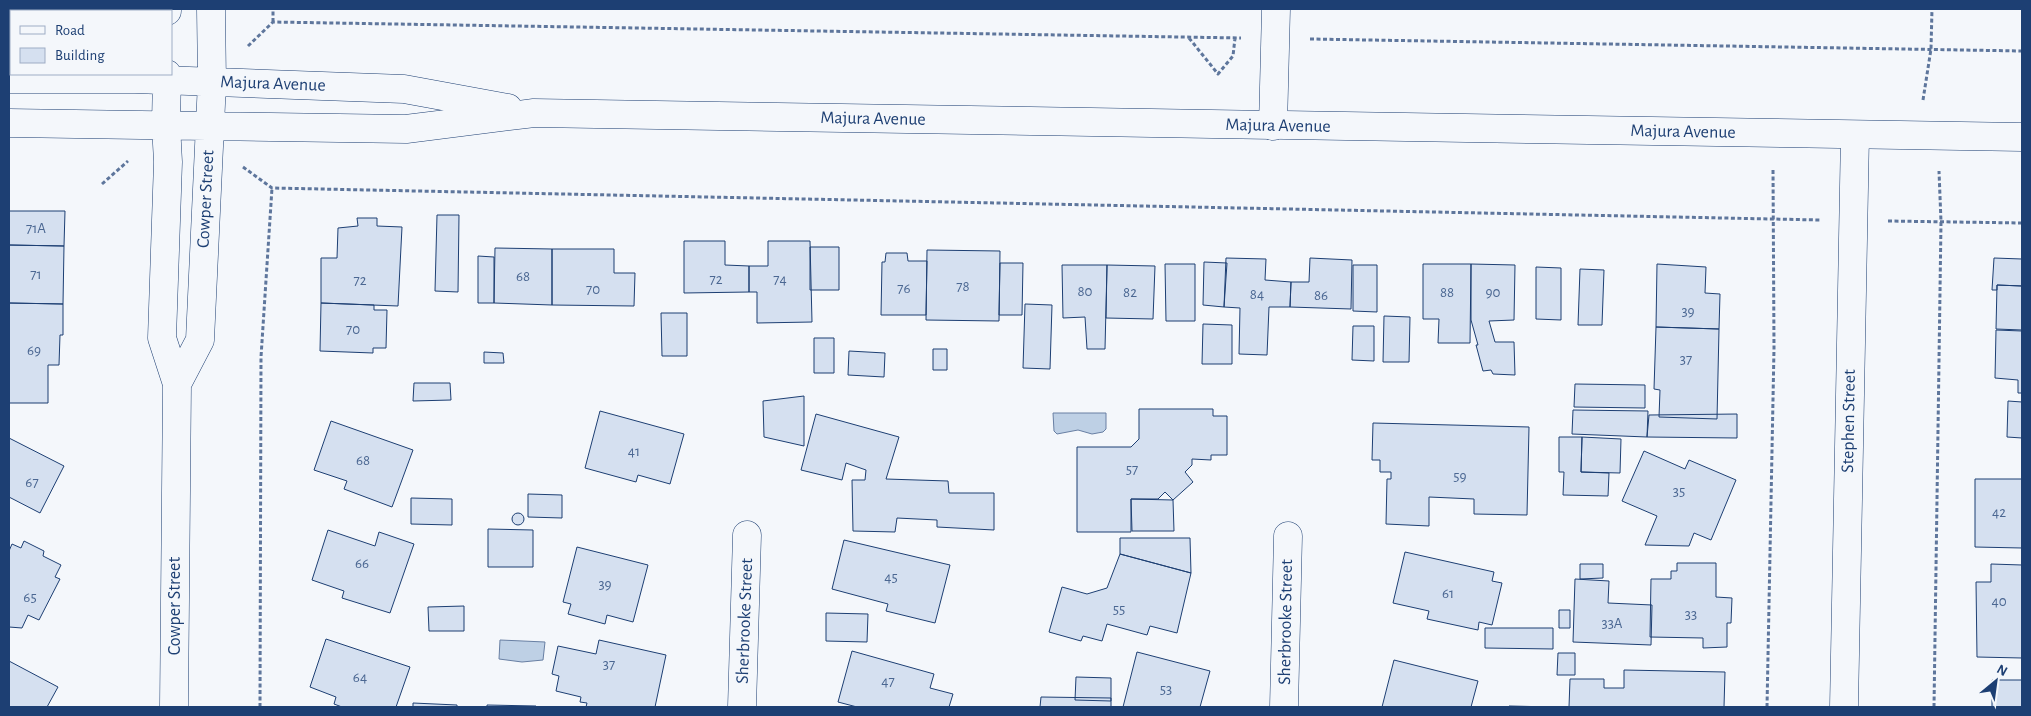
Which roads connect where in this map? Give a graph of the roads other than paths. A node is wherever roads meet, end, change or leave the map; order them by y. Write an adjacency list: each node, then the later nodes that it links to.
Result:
1 (211, 9): 6 (main road, Cowper Street)
2 (1276, 9): 11 (main road)
3 (26, 75): 5 (main road)
4 (168, 77): 5 (main road, Majura Avenue); 6 (main road, Majura Avenue); 9 (main road, Cowper Street)
5 (9, 78)
6 (212, 82): 7 (main road, Majura Avenue); 10 (main road, Cowper Street)
7 (534, 113): 10 (main road, Majura Avenue); 11 (main road, Majura Avenue)
8 (9, 123): 9 (main road, Majura Avenue)
9 (166, 125): 10 (main road, Majura Avenue); 14 (main road, Cowper Street)
10 (210, 126): 14 (main road, Cowper Street)
11 (1272, 126): 12 (main road, Majura Avenue)
12 (1855, 134): 13 (main road, Majura Avenue); 20 (main road, Stephen Street)
13 (2022, 137)
14 (177, 384): 17 (main road, Cowper Street)
15 (747, 535): 18 (main road, Sherbrooke Street)
16 (1288, 536): 19 (main road, Sherbrooke Street)
17 (174, 707)
18 (742, 707)
19 (1284, 707)
20 (1844, 707)

